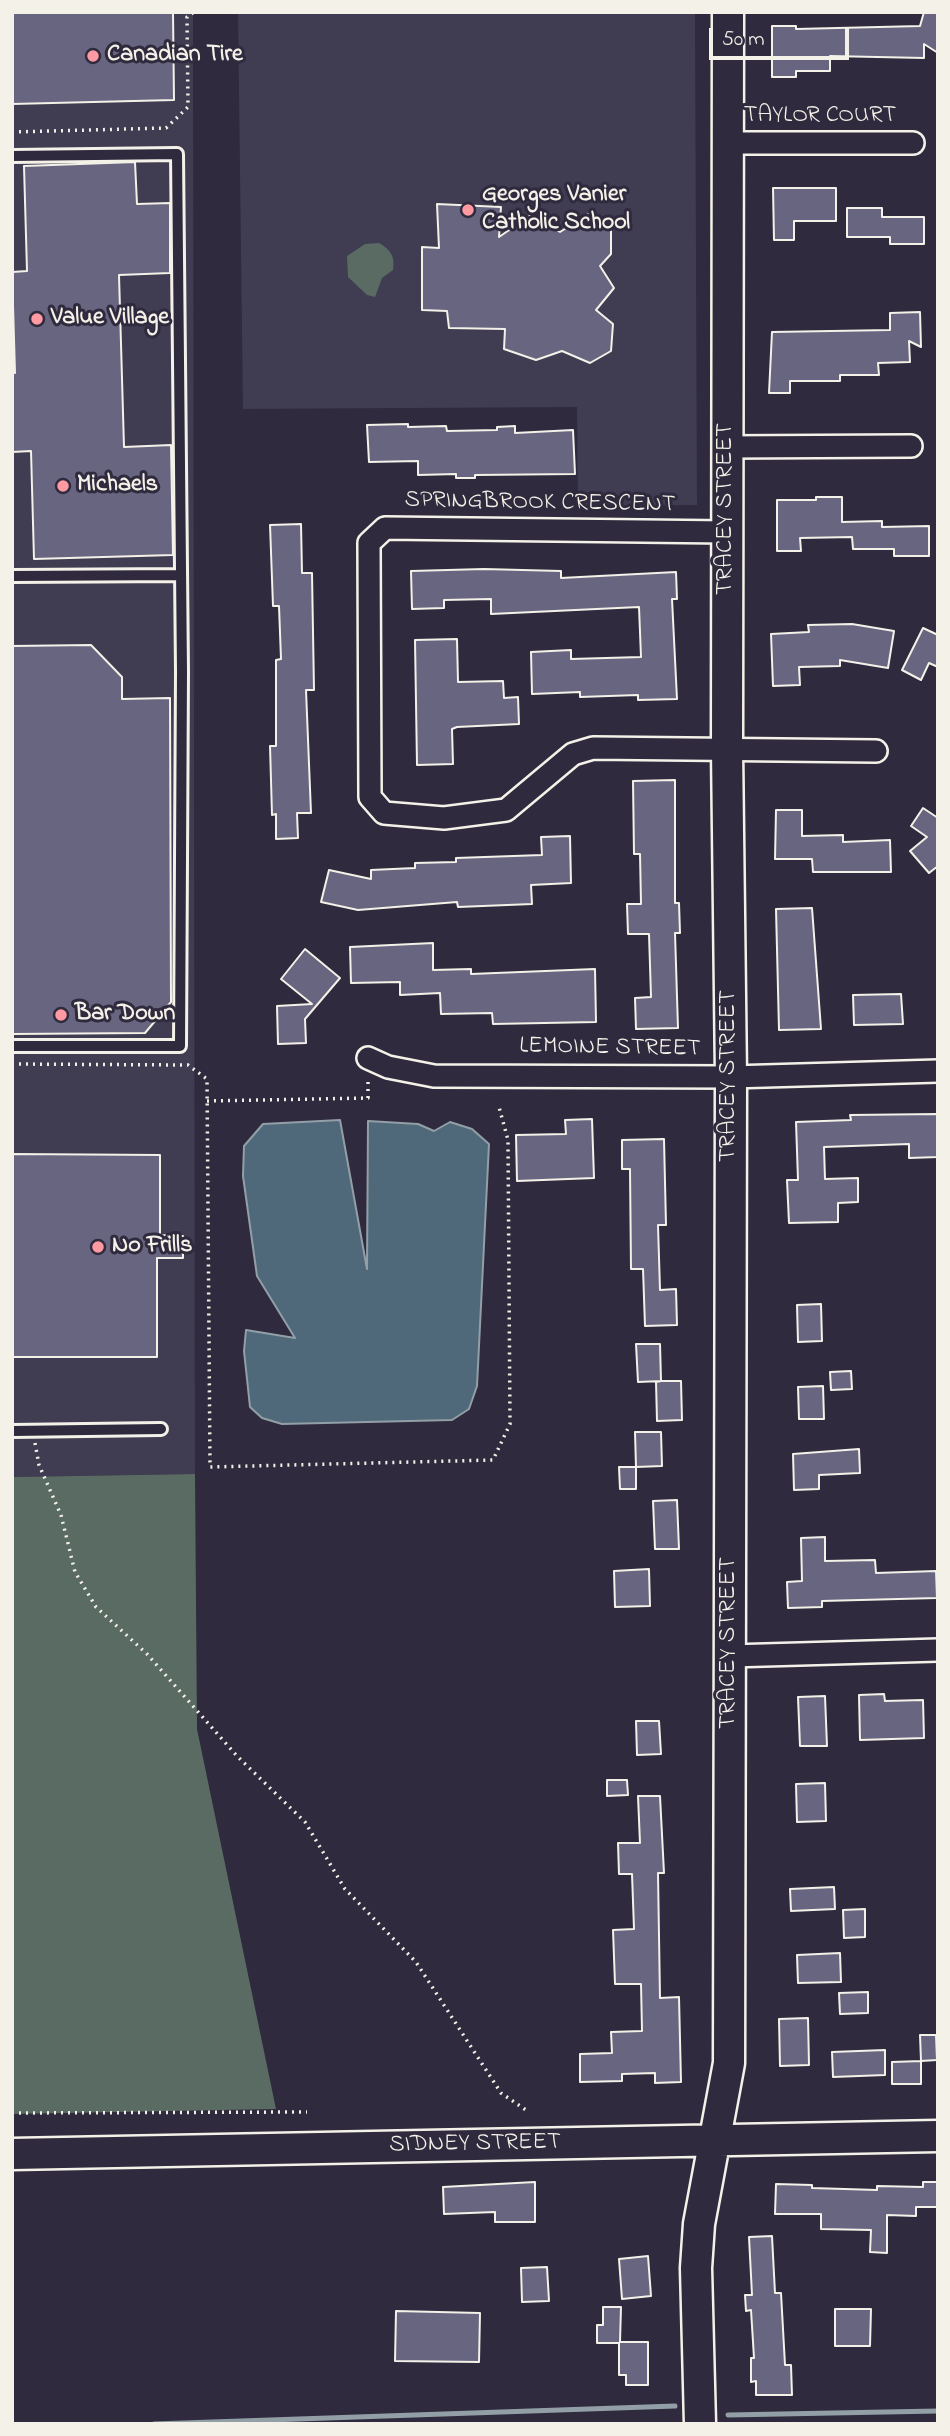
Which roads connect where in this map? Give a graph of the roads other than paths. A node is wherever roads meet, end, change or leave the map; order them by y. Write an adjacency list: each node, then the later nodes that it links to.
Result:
1 (728, 12): 3 (street, TRACEY STREET)
2 (913, 143): 3 (street, TAYLOR COURT)
3 (727, 144): 6 (street, TRACEY STREET)
4 (12, 156): 8 (lane)
5 (911, 446): 6 (street)
6 (726, 447): 7 (street, TRACEY STREET)
7 (727, 532): 10 (street, TRACEY STREET); 10 (street, SPRINGBROOK CRESCENT)
8 (181, 575): 9 (lane); 12 (lane)
9 (12, 576)
10 (727, 749): 11 (street, SPRINGBROOK CRESCENT); 15 (street, TRACEY STREET)
11 (876, 751)
12 (12, 1046)
13 (368, 1058): 15 (street, LEMOINE STREET)
14 (938, 1071): 15 (street, LEMOINE STREET)
15 (731, 1077): 19 (street, TRACEY STREET)
16 (161, 1429): 17 (lane)
17 (12, 1431)
18 (938, 1650): 19 (street)
19 (730, 1656): 21 (street, TRACEY STREET)
20 (938, 2136): 21 (street, SIDNEY STREET)
21 (715, 2139): 22 (street, SIDNEY STREET); 23 (street, TRACEY STREET)
22 (12, 2154)
23 (699, 2424)

